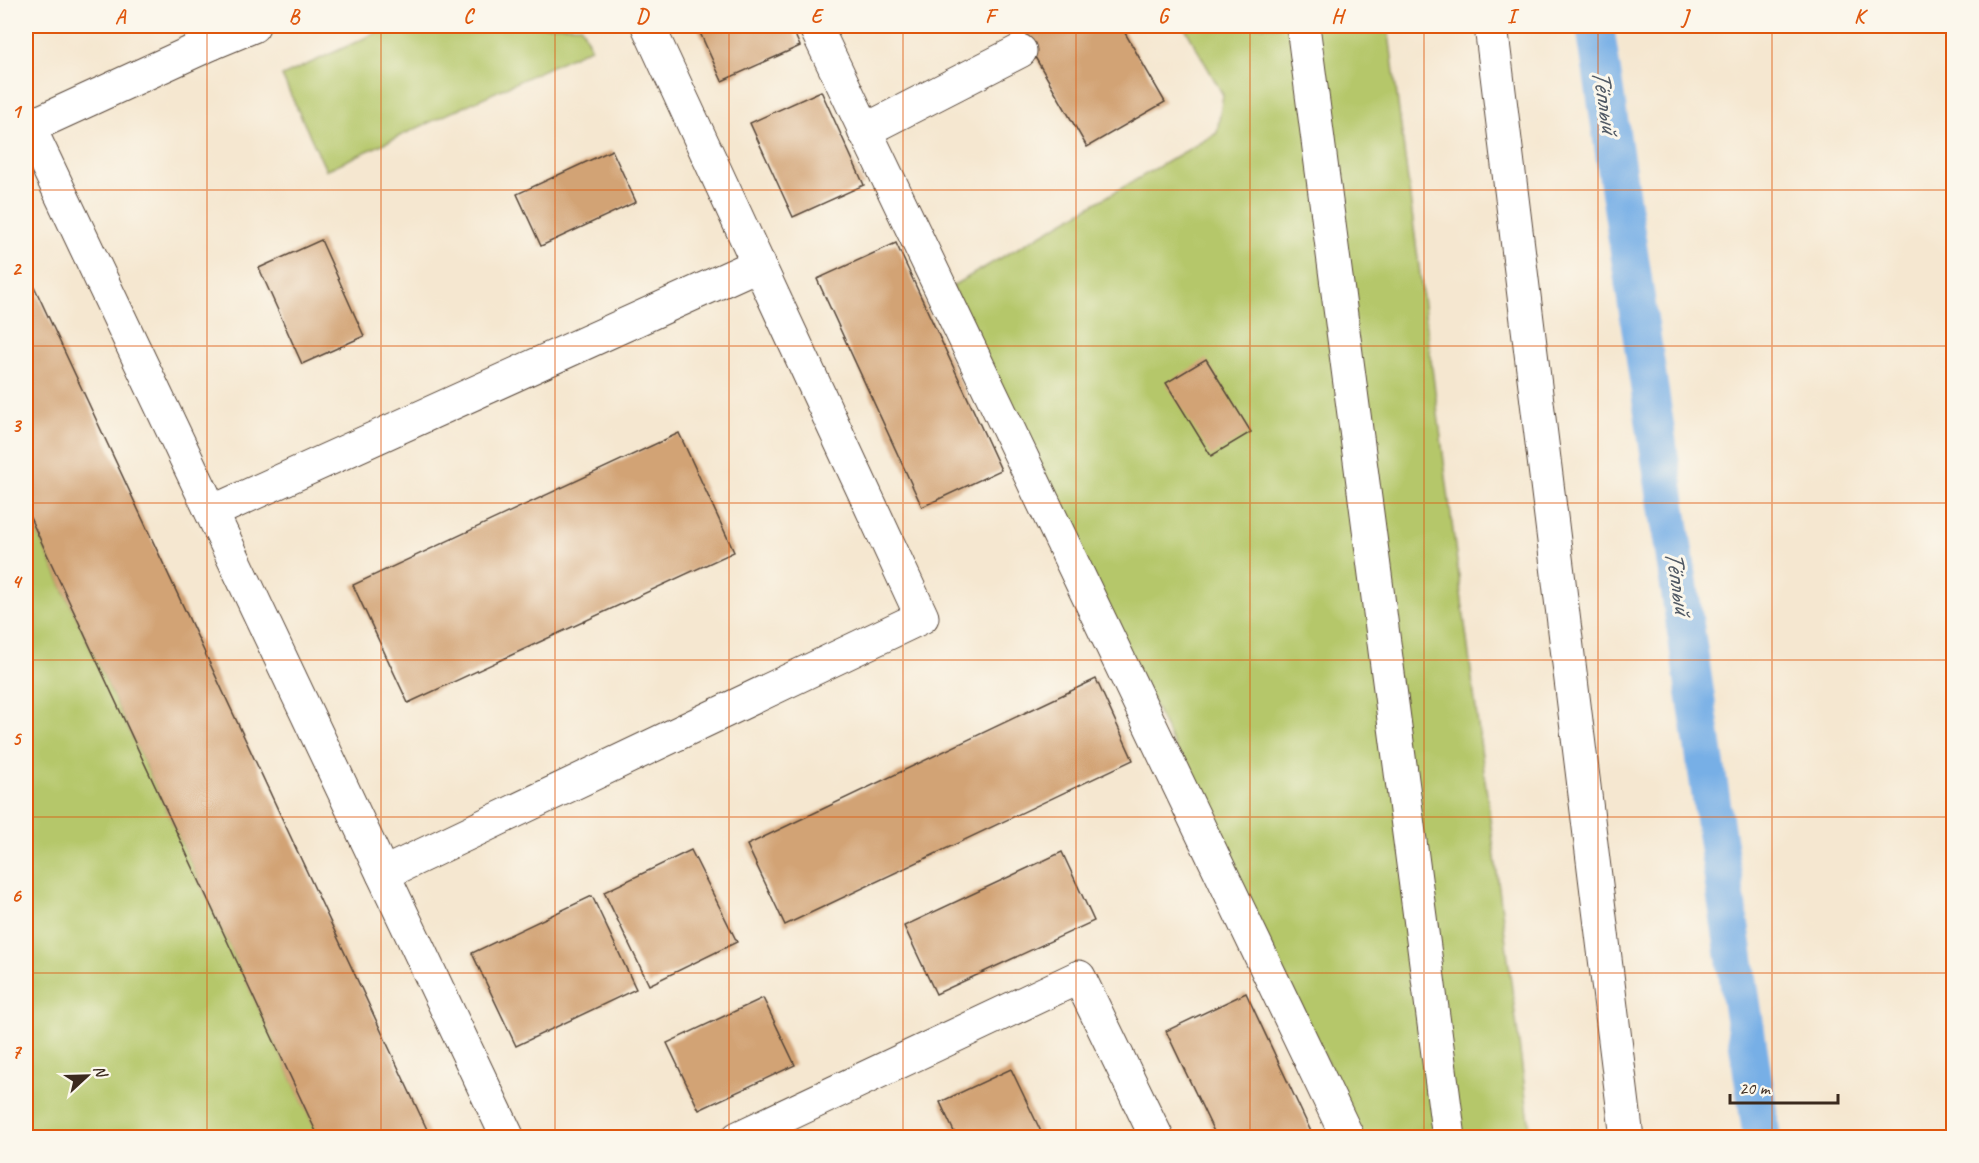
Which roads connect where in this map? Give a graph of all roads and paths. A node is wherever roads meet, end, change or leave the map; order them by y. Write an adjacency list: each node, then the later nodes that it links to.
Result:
1 (253, 26): 6 (street)
2 (648, 26): 9 (street)
3 (815, 26): 8 (street)
4 (1304, 26): 16 (street)
5 (1491, 26): 17 (street)
6 (208, 34): 10 (street)
7 (1020, 51): 8 (street)
8 (864, 131): 15 (street)
9 (759, 264): 10 (street); 11 (street)
10 (212, 512): 11 (street)
11 (383, 874): 12 (street)
12 (508, 1137)
13 (738, 1137): 14 (street)
14 (1157, 1137)
15 (1348, 1137)
16 (1449, 1137)
17 (1627, 1137)

